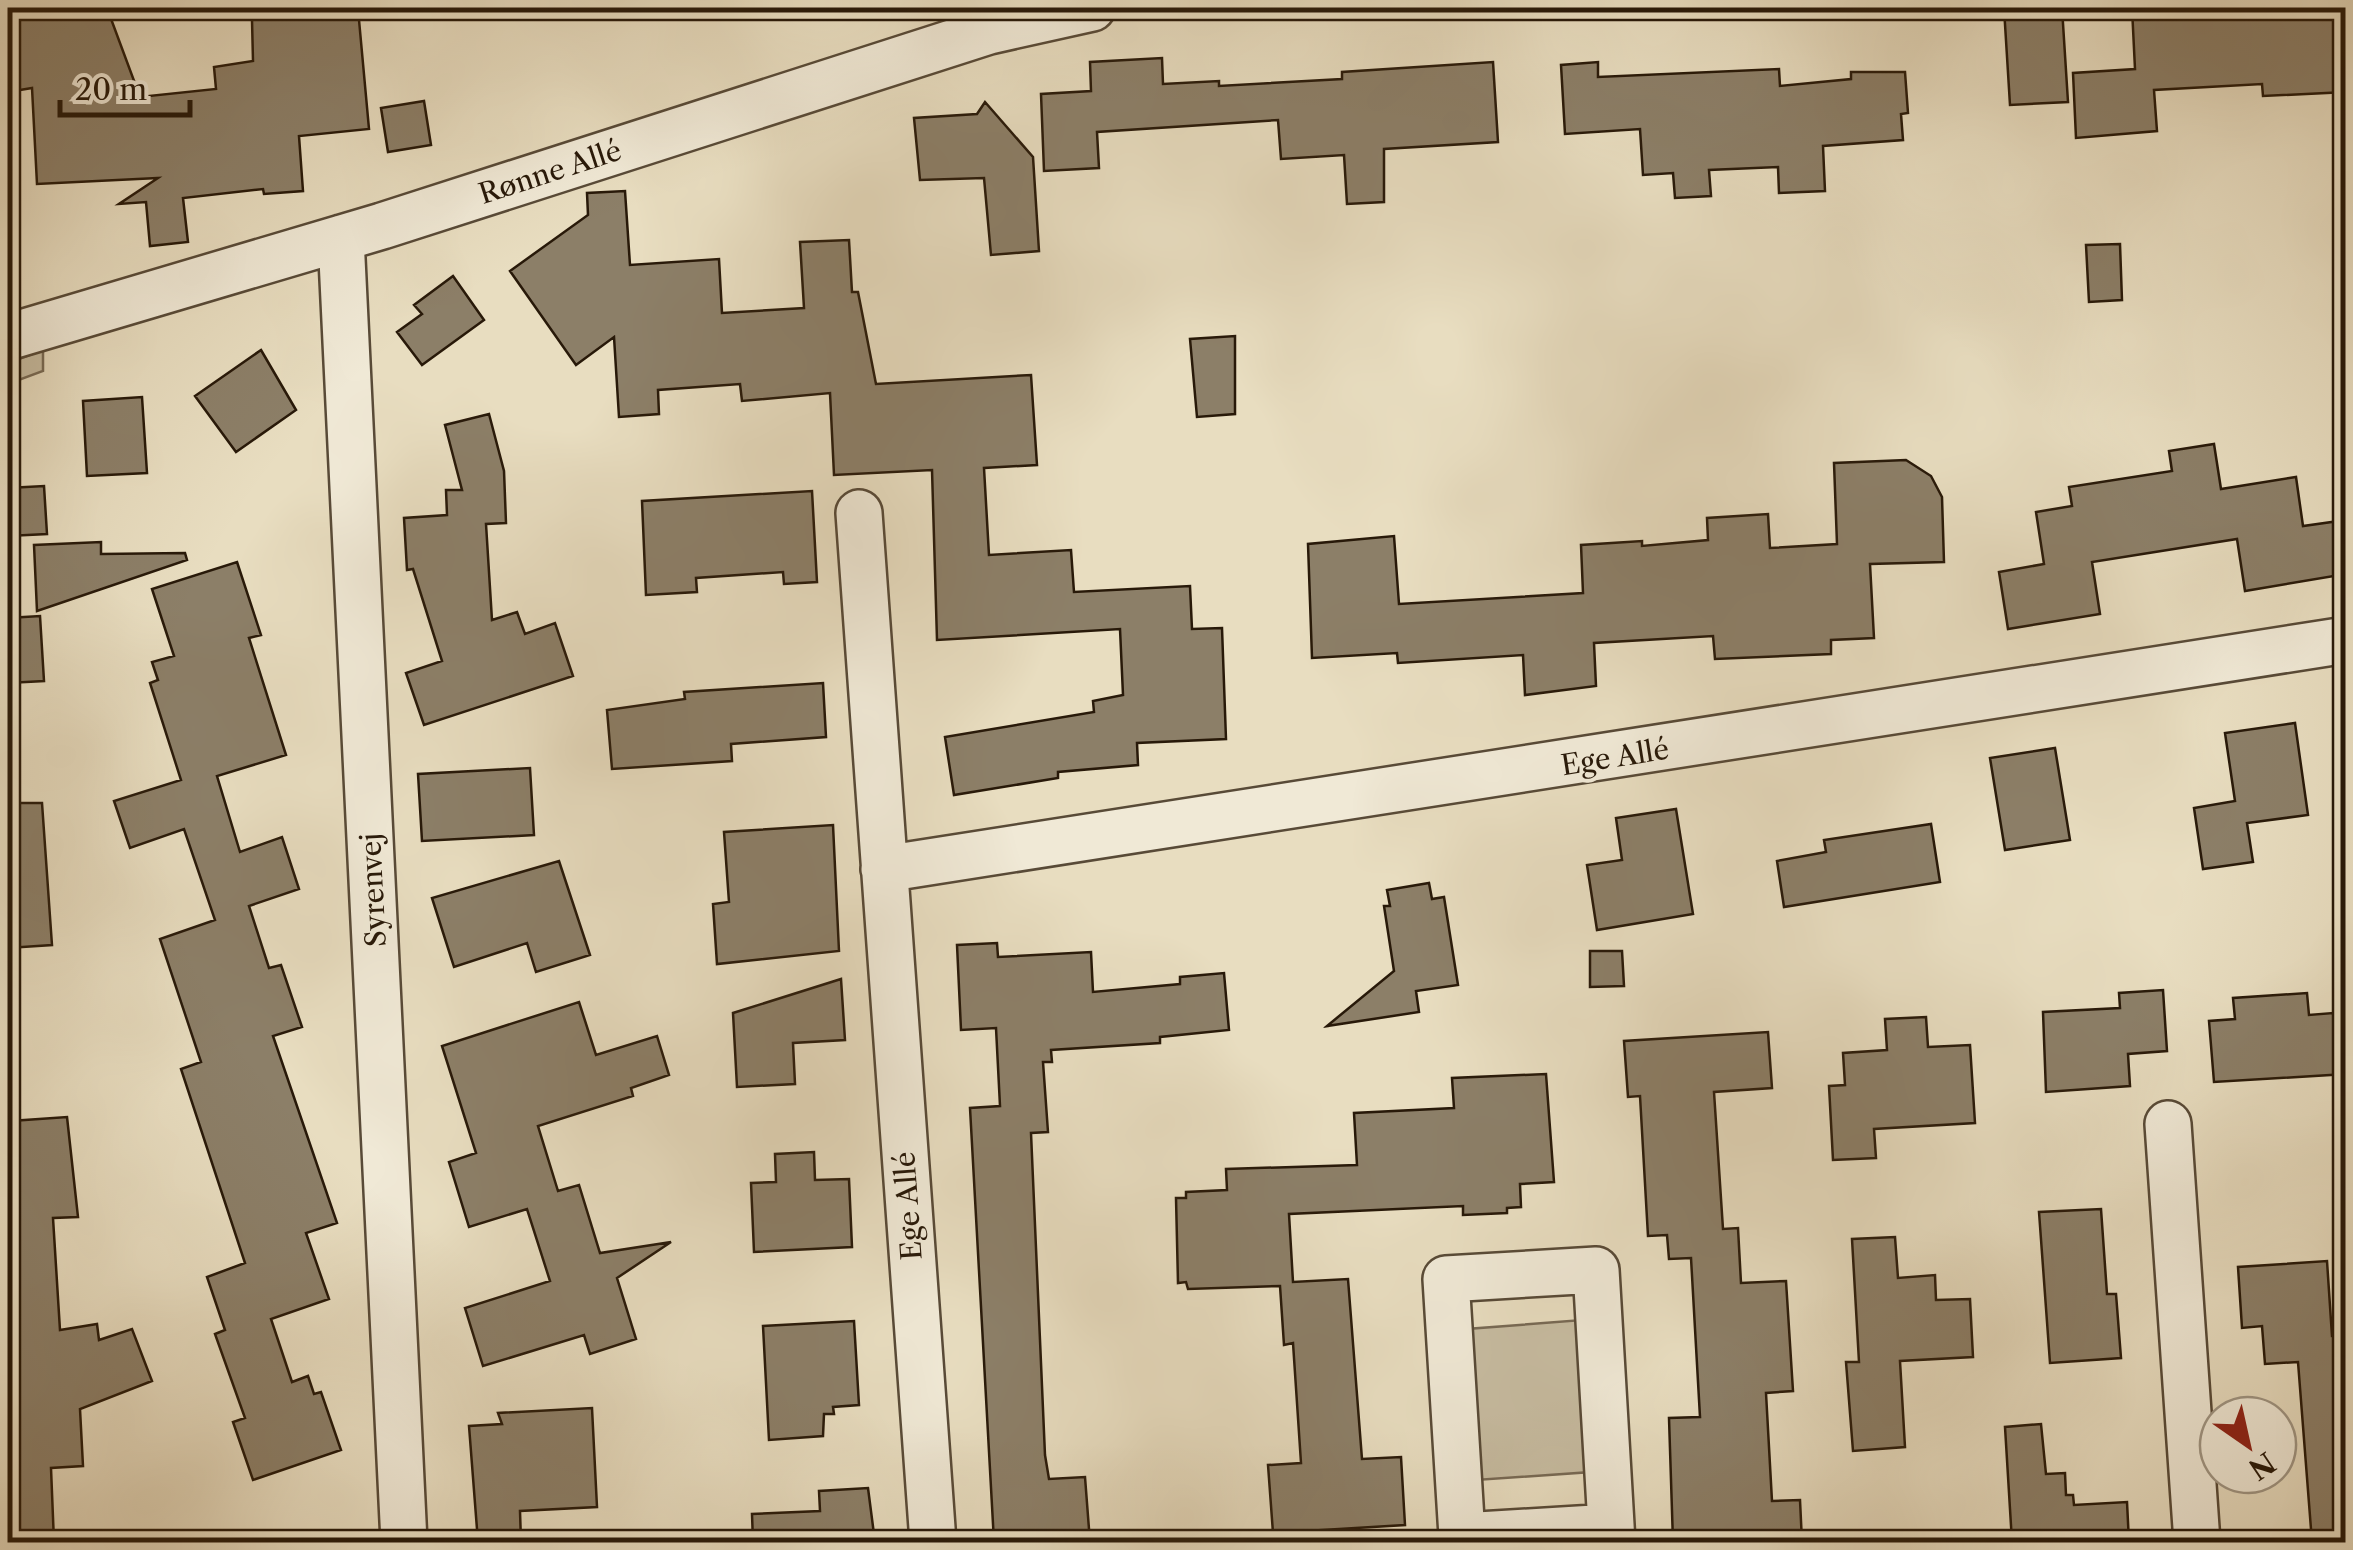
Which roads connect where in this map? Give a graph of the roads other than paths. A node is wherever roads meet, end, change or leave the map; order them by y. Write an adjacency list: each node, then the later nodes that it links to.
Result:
1 (1092, 8): 2 (street, Rønne Allé)
2 (341, 238): 3 (street, Rønne Allé); 9 (street, Syrenvej)
3 (8, 336)
4 (859, 513): 6 (street, Ege Allé)
5 (2346, 640): 6 (street, Ege Allé)
6 (884, 869): 10 (street, Ege Allé)
7 (2168, 1124): 11 (street)
8 (1611, 1535): 8 (street)
9 (404, 1542)
10 (933, 1542)
11 (2197, 1542)

